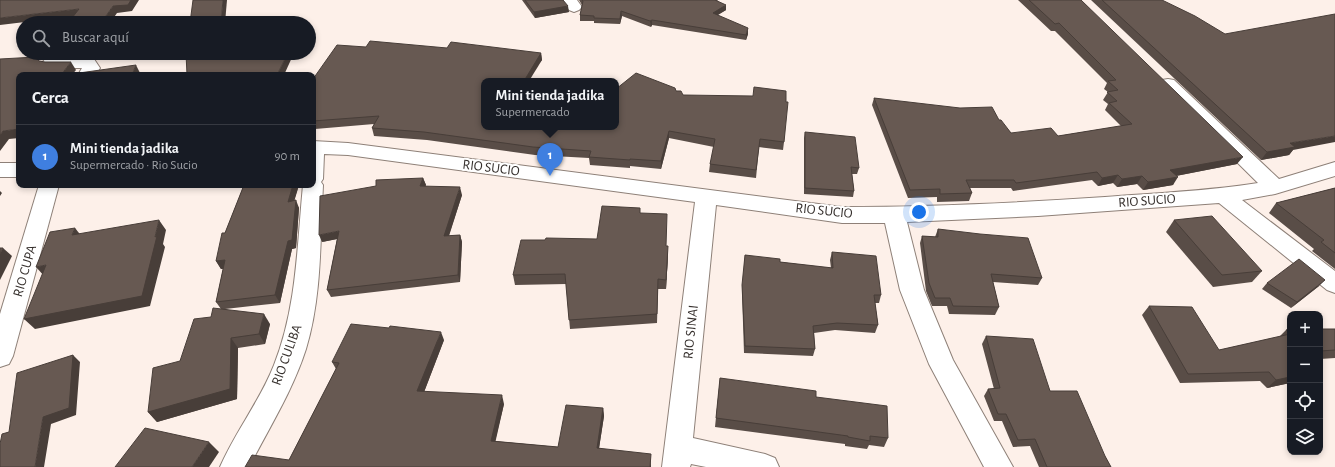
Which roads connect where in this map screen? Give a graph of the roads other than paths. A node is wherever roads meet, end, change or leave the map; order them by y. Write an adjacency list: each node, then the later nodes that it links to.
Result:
1 (51, 63): 2 (street)
2 (89, 72)
3 (1157, 74): 8 (street)
4 (316, 147): 12 (street, RIO SUCIO)
5 (1335, 169): 8 (street, RIO SUCIO)
6 (0, 170): 7 (street)
7 (16, 170)
8 (1275, 187): 11 (street, RIO SUCIO)
9 (48, 188): 15 (street, RIO CUPA)
10 (313, 188): 17 (street, RIO CULIBA)
11 (1223, 196): 13 (street, RIO SUCIO); 14 (street)
12 (706, 197): 13 (street, RIO SUCIO); 16 (street, RIO SINAI)
13 (894, 215): 19 (street)
14 (1335, 284)
15 (0, 356)
16 (677, 458): 18 (street)
17 (234, 467)
18 (765, 467)
19 (999, 467)

